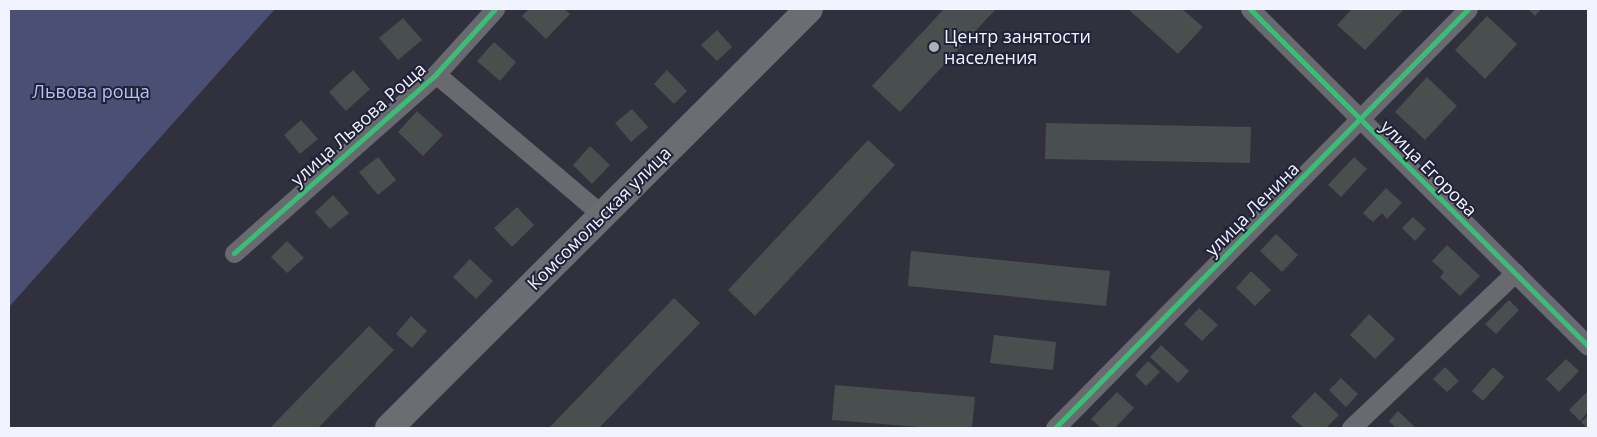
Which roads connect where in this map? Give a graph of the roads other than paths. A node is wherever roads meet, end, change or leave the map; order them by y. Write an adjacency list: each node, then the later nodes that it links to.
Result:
1 (495, 9): 5 (street, улица Львова Роща)
2 (809, 9): 7 (main road, Комсомольская улица)
3 (1250, 9): 6 (street, улица Егорова)
4 (1468, 9): 6 (street, улица Ленина)
5 (436, 74): 7 (street); 8 (street, улица Львова Роща)
6 (1360, 120): 9 (street, улица Егорова); 12 (street, улица Ленина)
7 (602, 215): 11 (main road, Комсомольская улица)
8 (234, 253)
9 (1515, 273): 10 (street, улица Егорова); 13 (street)
10 (1588, 346)
11 (389, 428)
12 (1055, 428)
13 (1352, 428)

